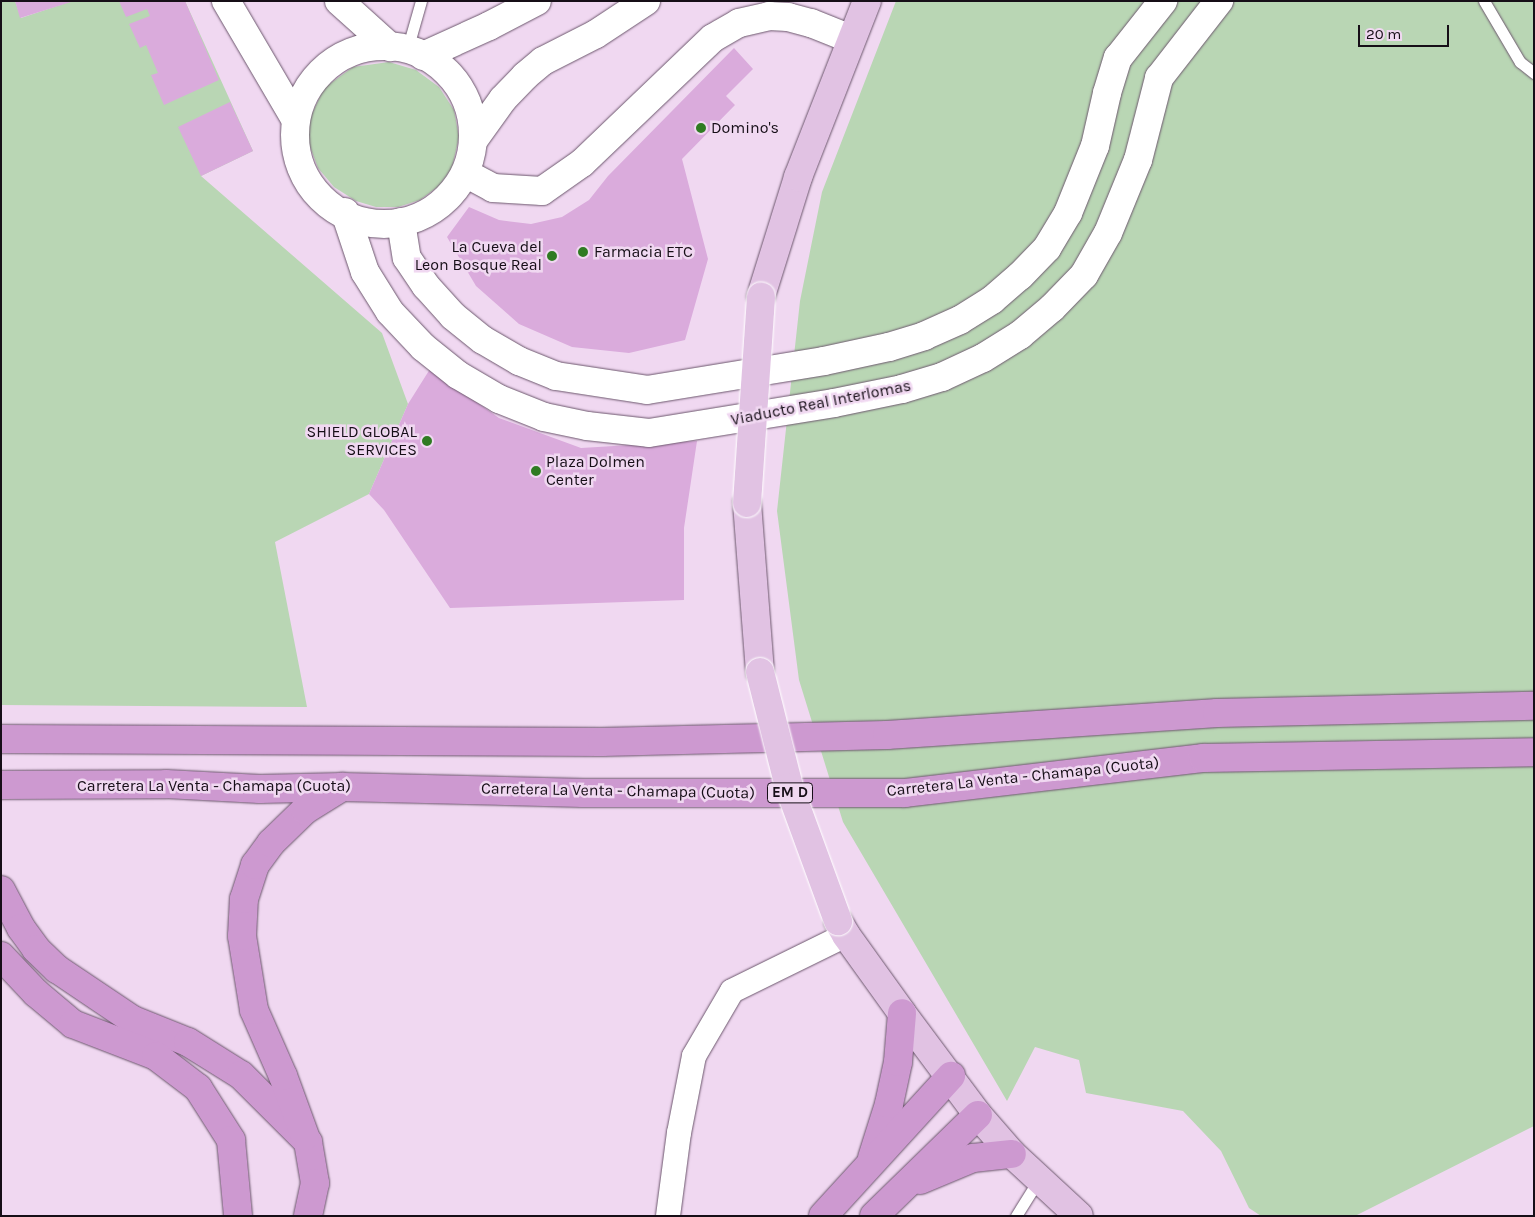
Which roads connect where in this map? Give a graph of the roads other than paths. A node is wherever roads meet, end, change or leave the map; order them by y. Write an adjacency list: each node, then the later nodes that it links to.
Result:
1 (226, 1): 13 (main road)
2 (339, 1): 11 (main road)
3 (422, 1): 11 (lane)
4 (537, 1): 11 (main road)
5 (646, 1): 14 (main road)
6 (866, 1): 10 (main road)
7 (1163, 1): 17 (main road)
8 (1219, 1): 16 (main road, Viaducto Real Interlomas)
9 (1484, 1): 12 (lane)
10 (851, 39): 15 (main road); 24 (main road, bridge)
11 (407, 51): 13 (main road); 14 (main road)
12 (1534, 73)
13 (294, 116): 16 (main road)
14 (475, 138): 15 (main road)
15 (467, 174): 17 (main road)
16 (346, 212): 17 (main road)
17 (401, 222)
18 (1534, 706): 19 (highway)
19 (1, 739)
20 (1534, 752): 22 (highway, Carretera La Venta - Chamapa (Cuota) / EM D)
21 (1, 785): 22 (highway, Carretera La Venta - Chamapa (Cuota) / EM D)
22 (342, 787): 29 (highway)
23 (1, 890): 29 (highway)
24 (842, 928): 26 (main road); 36 (street)
25 (2, 955): 34 (highway)
26 (902, 1013): 27 (main road); 31 (highway)
27 (951, 1076): 28 (main road); 31 (highway)
28 (978, 1115): 30 (main road); 33 (highway)
29 (308, 1142): 35 (highway)
30 (1012, 1154): 32 (main road); 33 (highway)
31 (869, 1167): 37 (highway)
32 (1039, 1180): 39 (lane); 40 (main road)
33 (899, 1191): 38 (highway)
34 (238, 1216)
35 (308, 1216)
36 (668, 1216)
37 (823, 1216)
38 (874, 1216)
39 (1016, 1216)
40 (1079, 1216)

